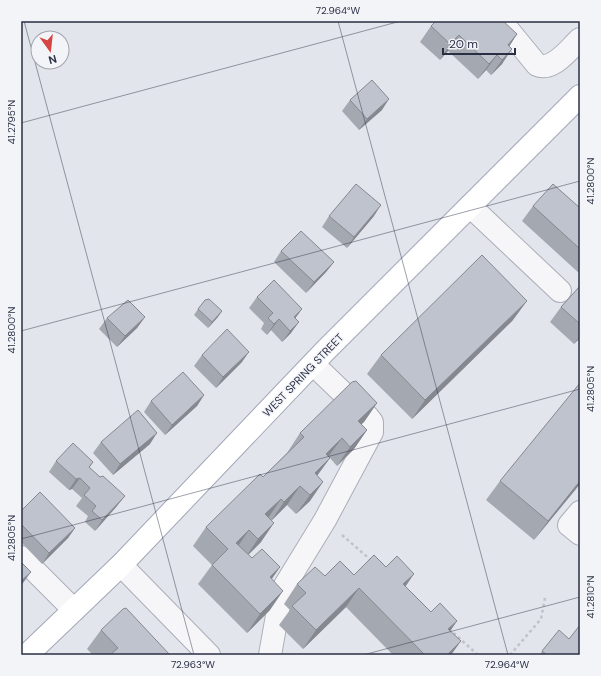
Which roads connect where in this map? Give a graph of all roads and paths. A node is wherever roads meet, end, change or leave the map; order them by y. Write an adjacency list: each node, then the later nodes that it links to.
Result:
1 (501, 21): 2 (street)
2 (580, 39)
3 (580, 96): 4 (main road, WEST SPRING STREET)
4 (470, 206): 5 (street); 6 (main road, WEST SPRING STREET)
5 (560, 291)
6 (313, 364): 8 (street); 11 (main road, WEST SPRING STREET)
7 (580, 512): 9 (street)
8 (325, 520): 12 (path); 18 (street)
9 (580, 534)
10 (21, 557): 14 (street)
11 (120, 564): 14 (main road, WEST SPRING STREET); 17 (street)
12 (378, 566)
13 (545, 598): 20 (path)
14 (74, 610): 16 (main road, WEST SPRING STREET)
15 (443, 624): 19 (path)
16 (27, 655)
17 (209, 655)
18 (270, 655)
19 (478, 655)
20 (510, 655)

